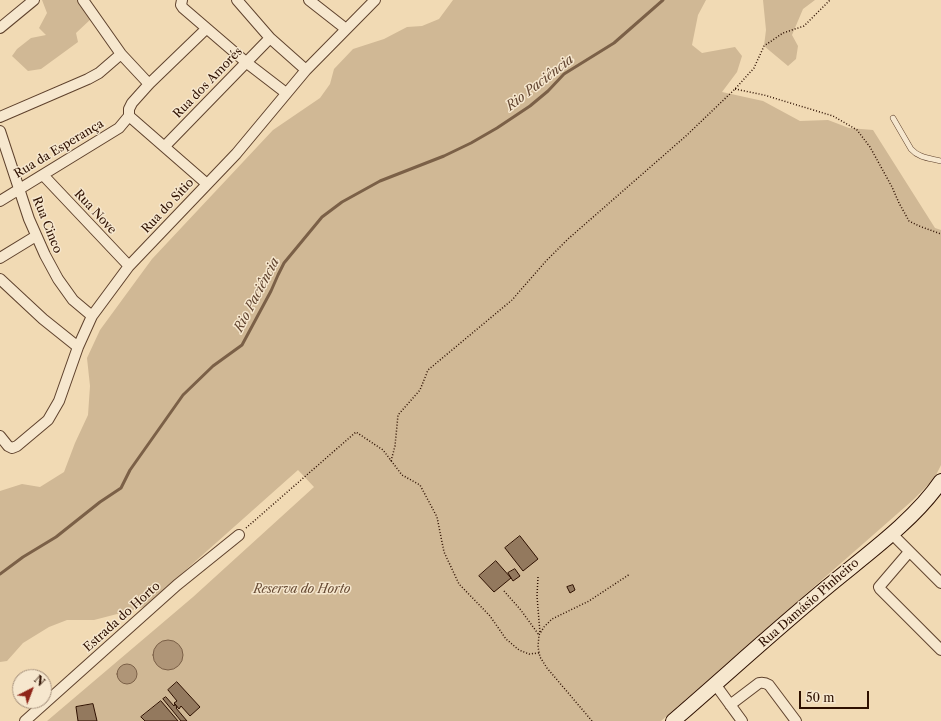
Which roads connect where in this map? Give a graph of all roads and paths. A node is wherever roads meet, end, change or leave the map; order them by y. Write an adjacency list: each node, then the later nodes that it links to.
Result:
1 (34, 0): 8 (street)
2 (83, 0): 12 (street)
3 (182, 0): 9 (street)
4 (237, 0): 11 (street)
5 (309, 0): 10 (street)
6 (374, 0): 10 (street, Rua do Sítio)
7 (830, 0): 16 (path)
8 (0, 28)
9 (206, 29): 13 (street); 15 (street)
10 (346, 29): 14 (street, Rua do Sítio)
11 (270, 38): 13 (street, Rua dos Amorés); 14 (street)
12 (121, 54): 15 (street); 19 (street)
13 (247, 63): 17 (street); 22 (street, Rua dos Amorés)
14 (306, 70): 17 (street, Rua do Sítio)
15 (149, 84): 18 (street)
16 (735, 89): 28 (path); 36 (path)
17 (286, 93): 25 (street, Rua do Sítio)
18 (129, 116): 22 (street); 24 (street, Rua da Esperança)
19 (0, 117)
20 (893, 118): 23 (lane)
21 (0, 131): 26 (street, Rua Cinco)
22 (164, 146): 25 (street)
23 (941, 161)
24 (43, 175): 26 (street, Rua da Esperança); 31 (street, Rua Nove)
25 (206, 184): 31 (street, Rua do Sítio)
26 (19, 189): 27 (street, Rua da Esperança); 29 (street, Rua Cinco)
27 (0, 201)
28 (941, 234)
29 (36, 236): 30 (street); 33 (street, Rua Cinco)
30 (0, 258)
31 (129, 266): 33 (street, Rua do Sítio)
32 (0, 279): 34 (street)
33 (92, 316): 34 (street, Rua do Sítio)
34 (78, 347): 35 (street, Rua do Sítio)
35 (0, 436)
36 (391, 461): 39 (path); 47 (path)
37 (941, 481): 38 (street, Rua Damásio Pinheiro)
38 (891, 533): 40 (street); 48 (street, Rua Damásio Pinheiro)
39 (239, 535): 50 (street, Estrada do Horto)
40 (910, 552): 43 (street); 46 (street)
41 (630, 574): 45 (path)
42 (538, 577): 45 (path)
43 (941, 583)
44 (504, 591): 45 (path)
45 (539, 635): 47 (path)
46 (941, 650)
47 (539, 653): 51 (path)
48 (715, 684): 49 (street); 52 (street, Rua Damásio Pinheiro)
49 (730, 705): 53 (street); 54 (street)
50 (25, 721)
51 (592, 721)
52 (673, 721)
53 (742, 721)
54 (796, 721)

